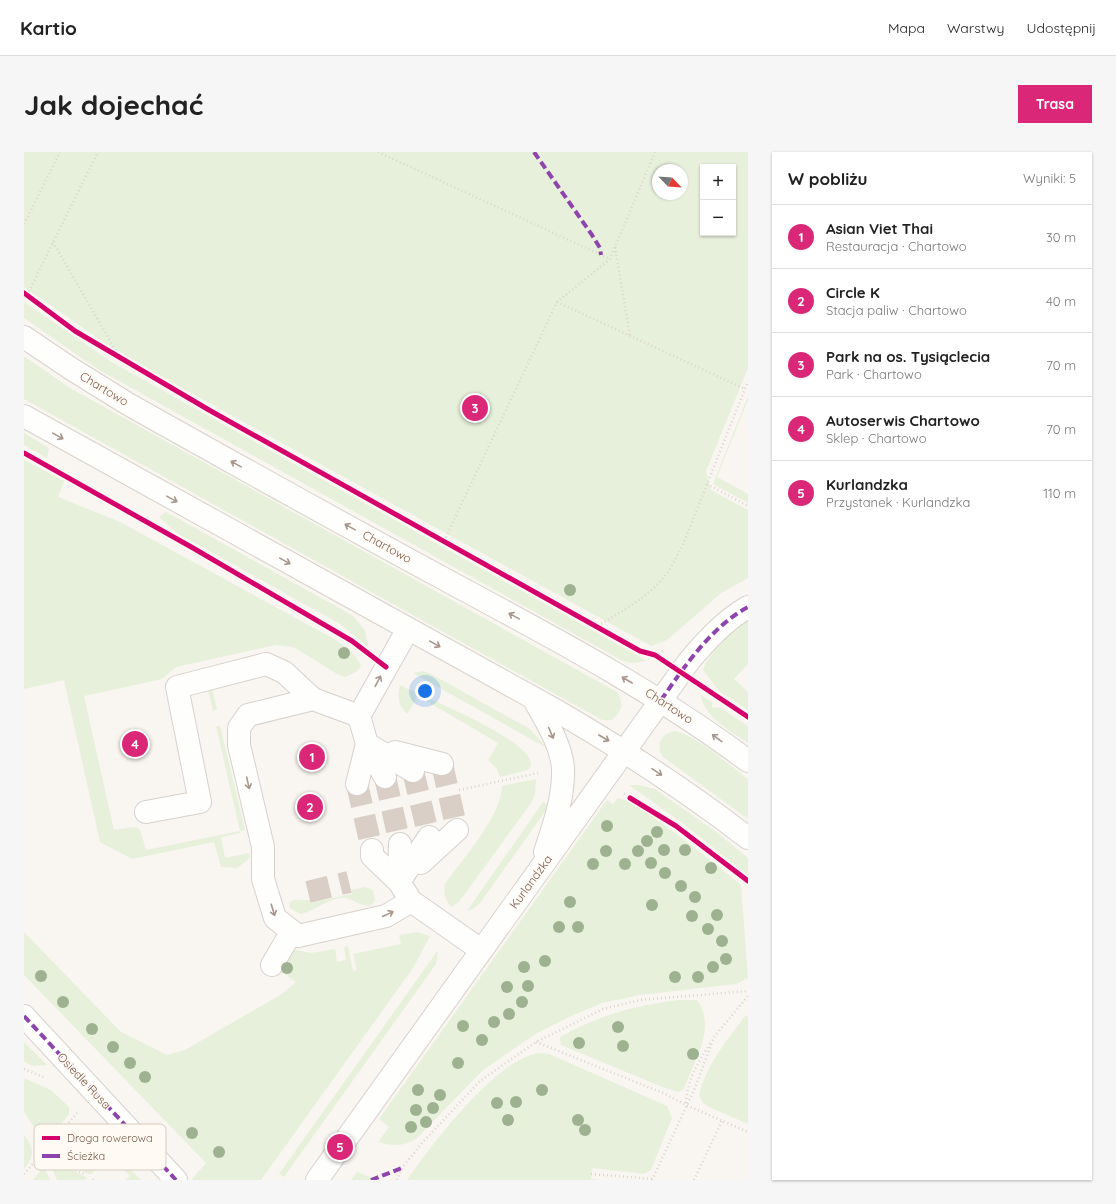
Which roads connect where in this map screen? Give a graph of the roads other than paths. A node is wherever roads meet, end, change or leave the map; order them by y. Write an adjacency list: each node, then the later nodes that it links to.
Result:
1 (24, 337): 7 (street, Chartowo, one-way to 1)
2 (24, 416): 4 (street, one-way to 4)
3 (748, 607): 7 (street, Kurlandzka)
4 (408, 629): 5 (street, one-way to 5); 8 (street, one-way to 4)
5 (533, 698): 10 (street, one-way to 10); 22 (street, one-way to 22)
6 (313, 699): 8 (street); 16 (street); 25 (street, one-way to 25)
7 (660, 700): 10 (street, Kurlandzka); 11 (street, Chartowo, one-way to 7)
8 (359, 716): 9 (street)
9 (366, 744): 12 (street); 13 (street); 14 (street); 15 (street)
10 (624, 750): 19 (street, one-way to 19); 22 (street, Kurlandzka)
11 (748, 761)
12 (442, 764)
13 (413, 771)
14 (385, 777)
15 (357, 784)
16 (146, 812)
17 (457, 830): 23 (street)
18 (429, 837): 23 (street)
19 (748, 838)
20 (400, 844): 23 (street)
21 (372, 850): 23 (street)
22 (538, 872): 26 (street, Kurlandzka)
23 (399, 882): 24 (street)
24 (411, 901): 25 (street, one-way to 24); 26 (street)
25 (292, 931): 27 (street)
26 (481, 950): 32 (street, Kurlandzka)
27 (272, 965)
28 (24, 1016): 29 (street, Osiedle Rusa)
29 (124, 1124)
30 (166, 1169): 31 (street, Osiedle Rusa)
31 (176, 1180)
32 (317, 1180)

